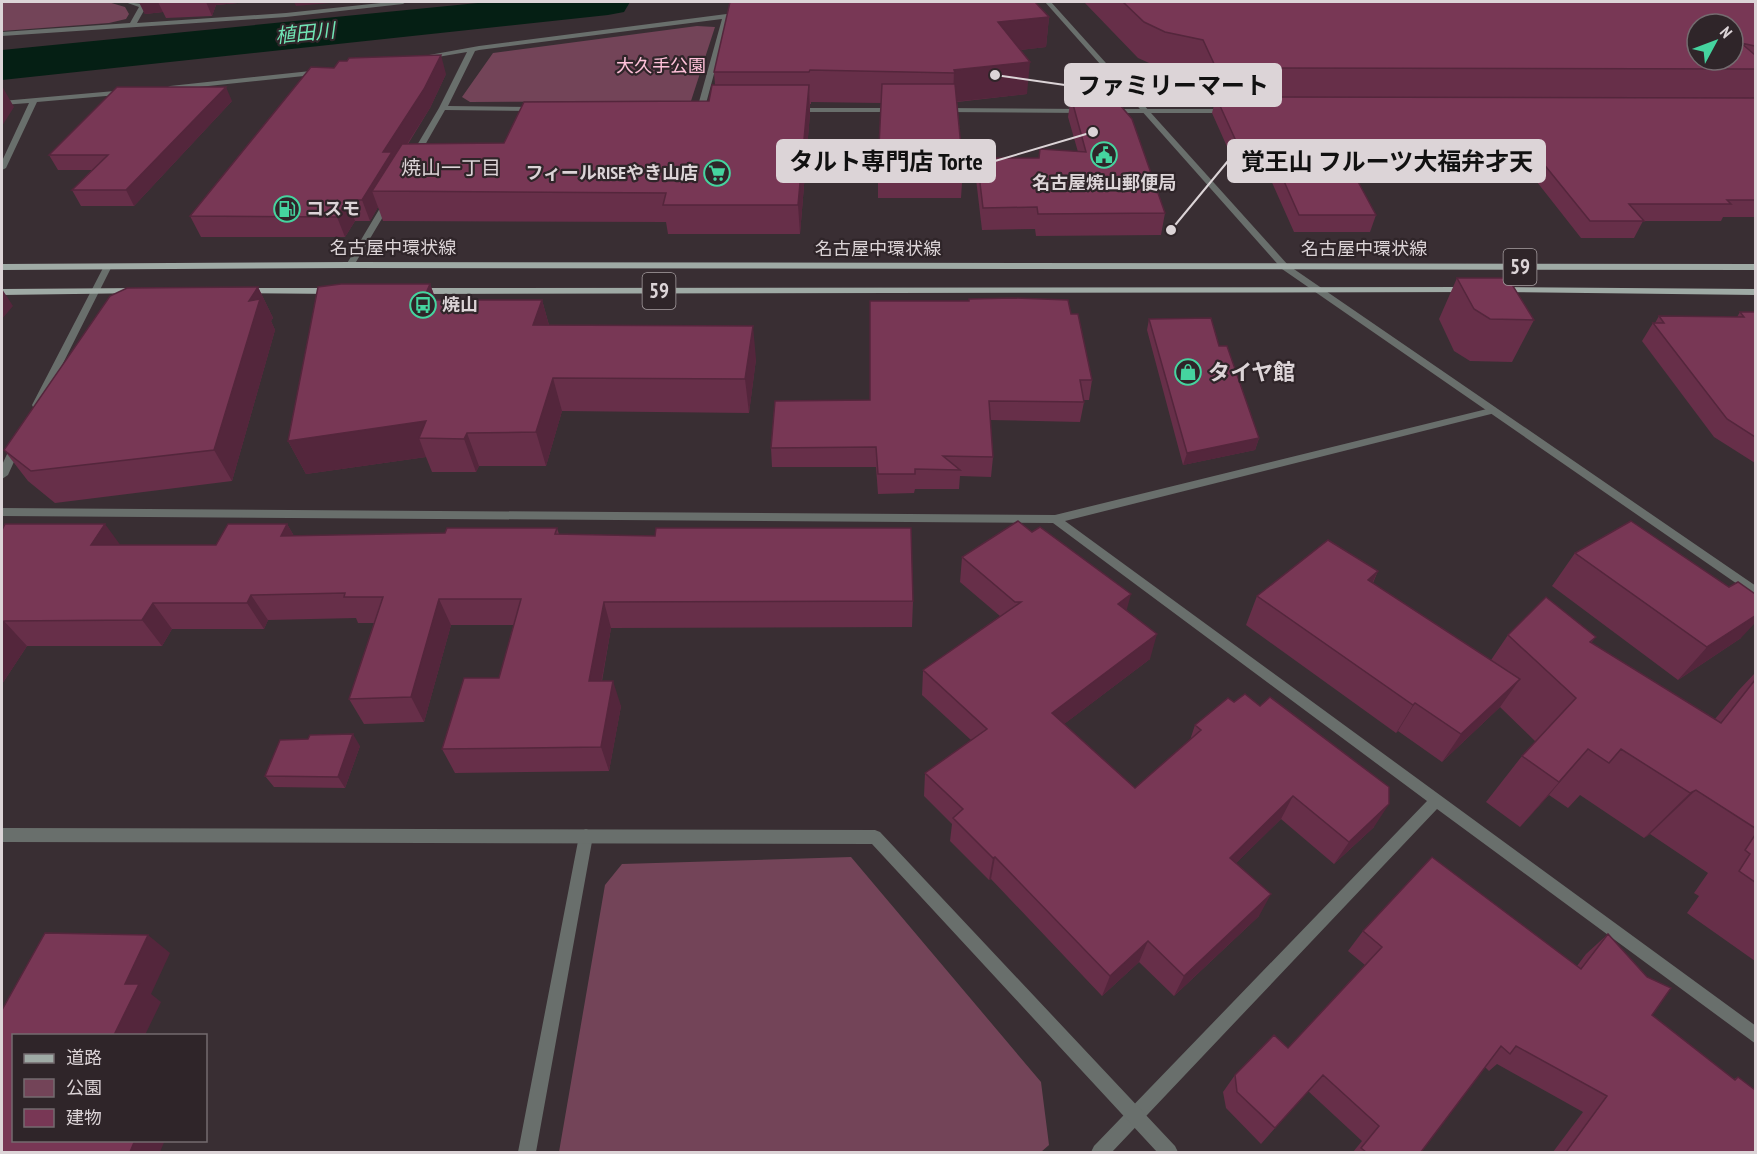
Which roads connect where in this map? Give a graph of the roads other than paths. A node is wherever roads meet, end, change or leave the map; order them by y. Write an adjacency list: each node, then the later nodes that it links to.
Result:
1 (128, 2): 5 (street)
2 (155, 2): 5 (street)
3 (403, 2): 8 (street)
4 (1048, 2): 27 (street)
5 (142, 6): 8 (street)
6 (747, 13): 7 (street)
7 (726, 16): 10 (street); 20 (street)
8 (132, 26): 9 (street)
9 (2, 34)
10 (472, 49): 11 (street); 17 (street)
11 (416, 59)
12 (328, 71): 13 (street)
13 (160, 89)
14 (137, 91): 15 (street)
15 (34, 100): 16 (street); 30 (street)
16 (2, 103)
17 (443, 108): 18 (street); 29 (street)
18 (549, 109)
19 (690, 109): 20 (street)
20 (701, 109): 21 (street)
21 (713, 109)
22 (784, 110): 23 (street)
23 (903, 110)
24 (939, 110): 25 (street)
25 (1093, 111)
26 (1105, 111): 27 (street)
27 (1147, 111): 28 (street); 34 (street)
28 (1242, 111)
29 (408, 167)
30 (2, 168)
31 (391, 196): 32 (street)
32 (350, 265): 34 (main road, 名古屋中環状線 / 59); 36 (main road, 名古屋中環状線 / 59)
33 (2, 267): 36 (main road, 名古屋中環状線 / 59)
34 (1285, 267): 35 (main road, 名古屋中環状線 / 59); 37 (street)
35 (1755, 267)
36 (107, 268): 38 (street)
37 (1317, 289): 42 (main road, 名古屋中環状線 / 59); 43 (main road, 名古屋中環状線 / 59); 45 (street)
38 (95, 291): 39 (main road); 44 (main road); 46 (street)
39 (154, 291)
40 (225, 291): 41 (main road, 名古屋中環状線)
41 (344, 291)
42 (403, 291)
43 (1755, 291)
44 (2, 292)
45 (1491, 411): 50 (street); 51 (street)
46 (33, 414)
47 (22, 434): 48 (street)
48 (2, 475)
49 (2, 512): 50 (street)
50 (1055, 519): 52 (street)
51 (1755, 593)
52 (1437, 800): 55 (street); 56 (street)
53 (2, 836): 54 (street)
54 (586, 836): 56 (street); 57 (street)
55 (1755, 1036)
56 (1134, 1115): 58 (street); 59 (street)
57 (527, 1152)
58 (1100, 1152)
59 (1169, 1152)

